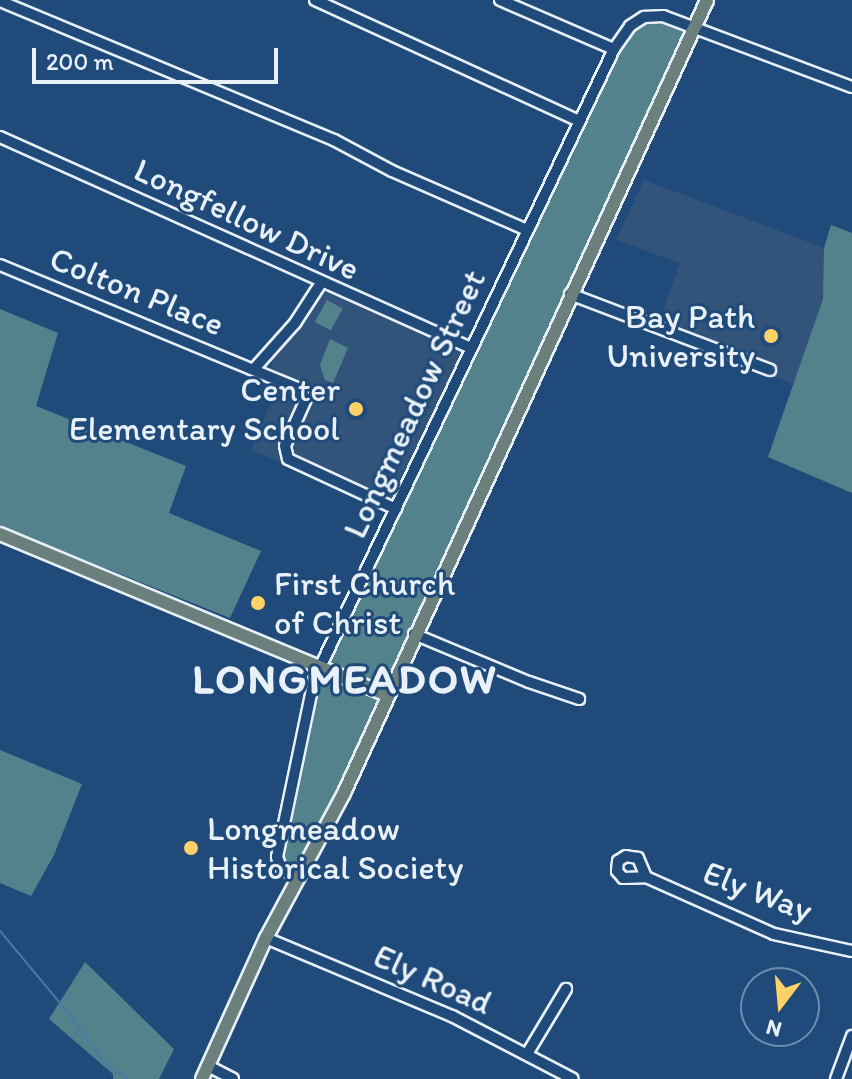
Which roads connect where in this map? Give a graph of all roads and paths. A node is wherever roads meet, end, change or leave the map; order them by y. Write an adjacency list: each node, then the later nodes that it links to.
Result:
1 (315, 0): 8 (street)
2 (500, 0): 6 (street)
3 (707, 0): 5 (main road)
4 (0, 1): 10 (street)
5 (694, 28): 6 (street, Longmeadow Street); 7 (street); 13 (main road)
6 (614, 49): 8 (street, Longmeadow Street)
7 (852, 87)
8 (579, 121): 10 (street, Longmeadow Street)
9 (0, 137): 12 (street, Longfellow Drive)
10 (527, 230): 14 (street, Longmeadow Street)
11 (0, 265): 15 (street, Colton Place)
12 (321, 283): 14 (street, Longfellow Drive); 15 (street, Colton Place)
13 (570, 294): 16 (street); 19 (main road)
14 (471, 348): 17 (street, Longmeadow Street)
15 (254, 369): 17 (street, Colton Place)
16 (770, 370)
17 (396, 509): 20 (street, Longmeadow Street)
18 (0, 534): 20 (main road)
19 (414, 634): 21 (main road); 22 (street)
20 (320, 667): 21 (main road); 24 (street, Longmeadow Street)
21 (387, 695): 24 (main road)
22 (579, 699)
23 (646, 877): 26 (street, Ely Way)
24 (298, 879): 25 (main road)
25 (266, 938): 29 (street, Ely Road); 30 (main road)
26 (852, 951)
27 (566, 989): 29 (street)
28 (852, 1036): 34 (street)
29 (527, 1054): 33 (street, Ely Road)
30 (208, 1066): 31 (main road); 32 (street)
31 (202, 1079)
32 (233, 1079)
33 (573, 1079)
34 (836, 1079)

